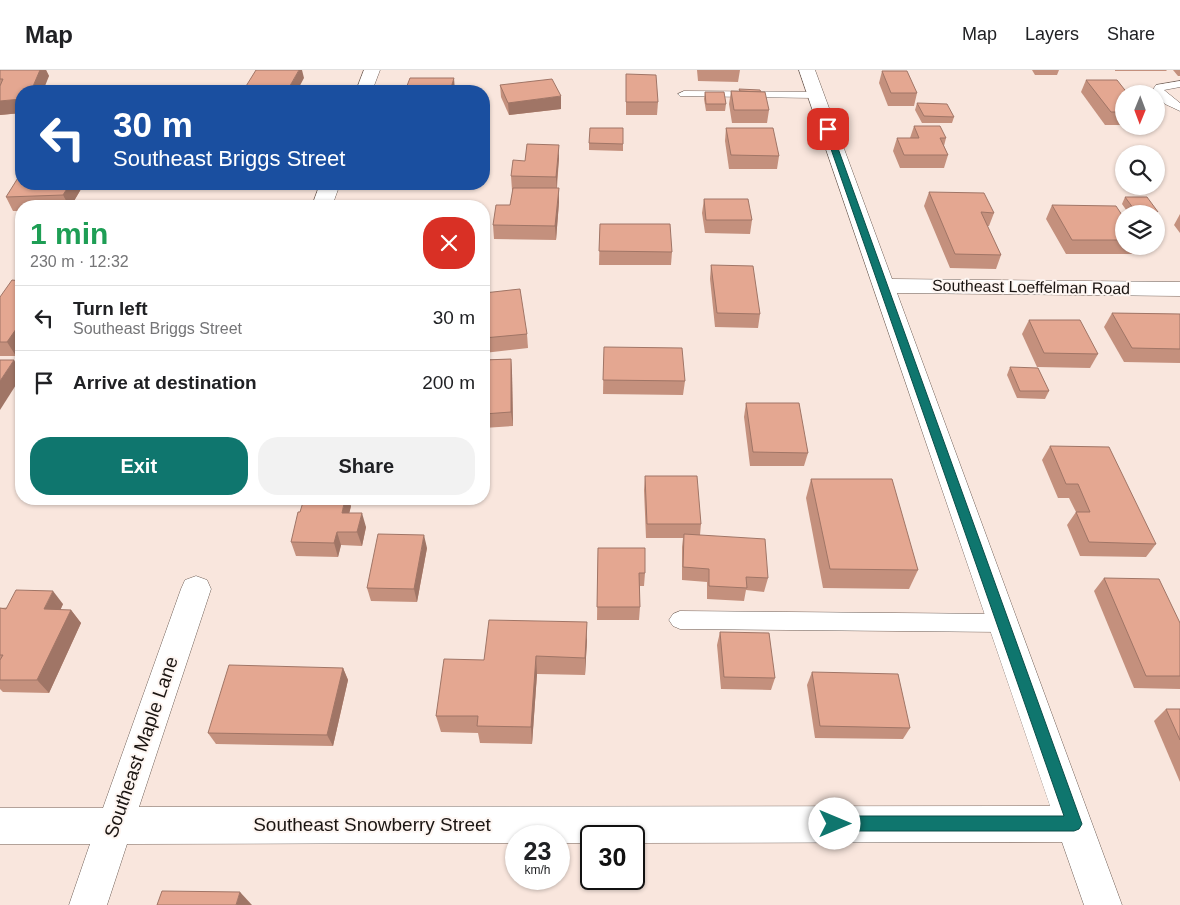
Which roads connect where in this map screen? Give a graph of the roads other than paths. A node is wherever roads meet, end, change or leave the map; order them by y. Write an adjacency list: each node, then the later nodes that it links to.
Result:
1 (372, 70): 4 (street)
2 (811, 82): 5 (lane); 7 (street)
3 (1180, 84): 6 (lane)
4 (366, 85)
5 (684, 94)
6 (1180, 107)
7 (883, 286): 8 (street, Southeast Loeffelman Road); 11 (street)
8 (1180, 289)
9 (196, 589): 14 (street, Southeast Maple Lane)
10 (680, 620): 11 (lane)
11 (1003, 623): 12 (street)
12 (1074, 824): 14 (street, Southeast Snowberry Street); 16 (street)
13 (0, 826): 14 (street, Southeast Snowberry Street)
14 (113, 826): 15 (street, Southeast Maple Lane)
15 (88, 905)
16 (1103, 905)

